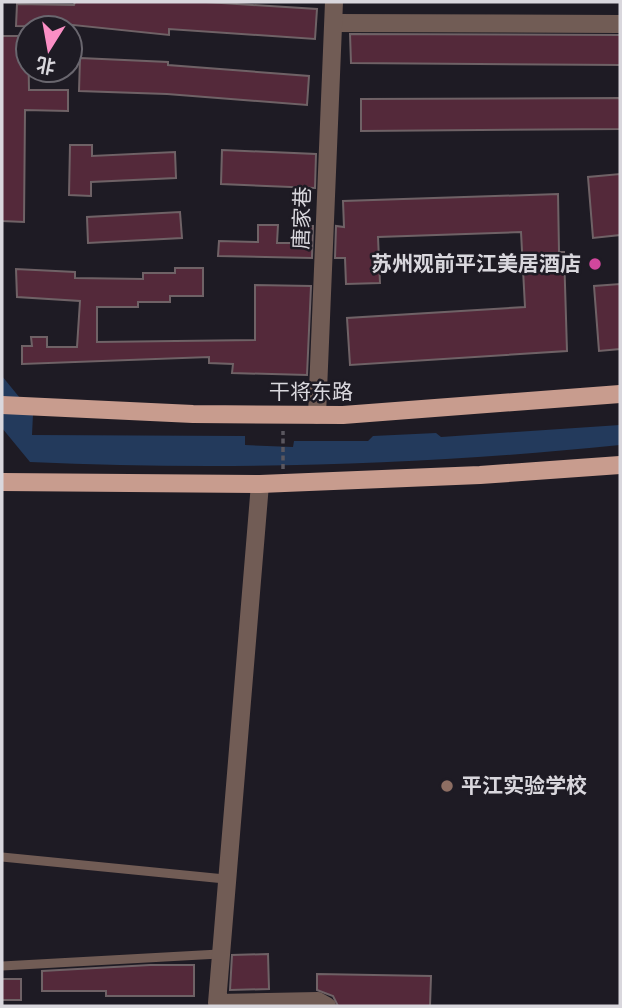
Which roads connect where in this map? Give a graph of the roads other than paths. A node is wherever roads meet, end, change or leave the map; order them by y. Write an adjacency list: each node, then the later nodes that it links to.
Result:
1 (334, 2): 2 (street, 唐家巷)
2 (334, 23): 3 (street); 6 (street, 唐家巷)
3 (620, 24)
4 (620, 394): 6 (main road, 干将东路)
5 (5, 409): 6 (main road, 干将东路)
6 (317, 415)
7 (620, 465): 10 (main road)
8 (2, 468): 9 (main road)
9 (8, 482): 10 (main road)
10 (260, 484): 12 (street)
11 (2, 857): 12 (lane)
12 (225, 879): 13 (street)
13 (219, 954): 14 (lane); 15 (street)
14 (2, 966)
15 (327, 1006)

